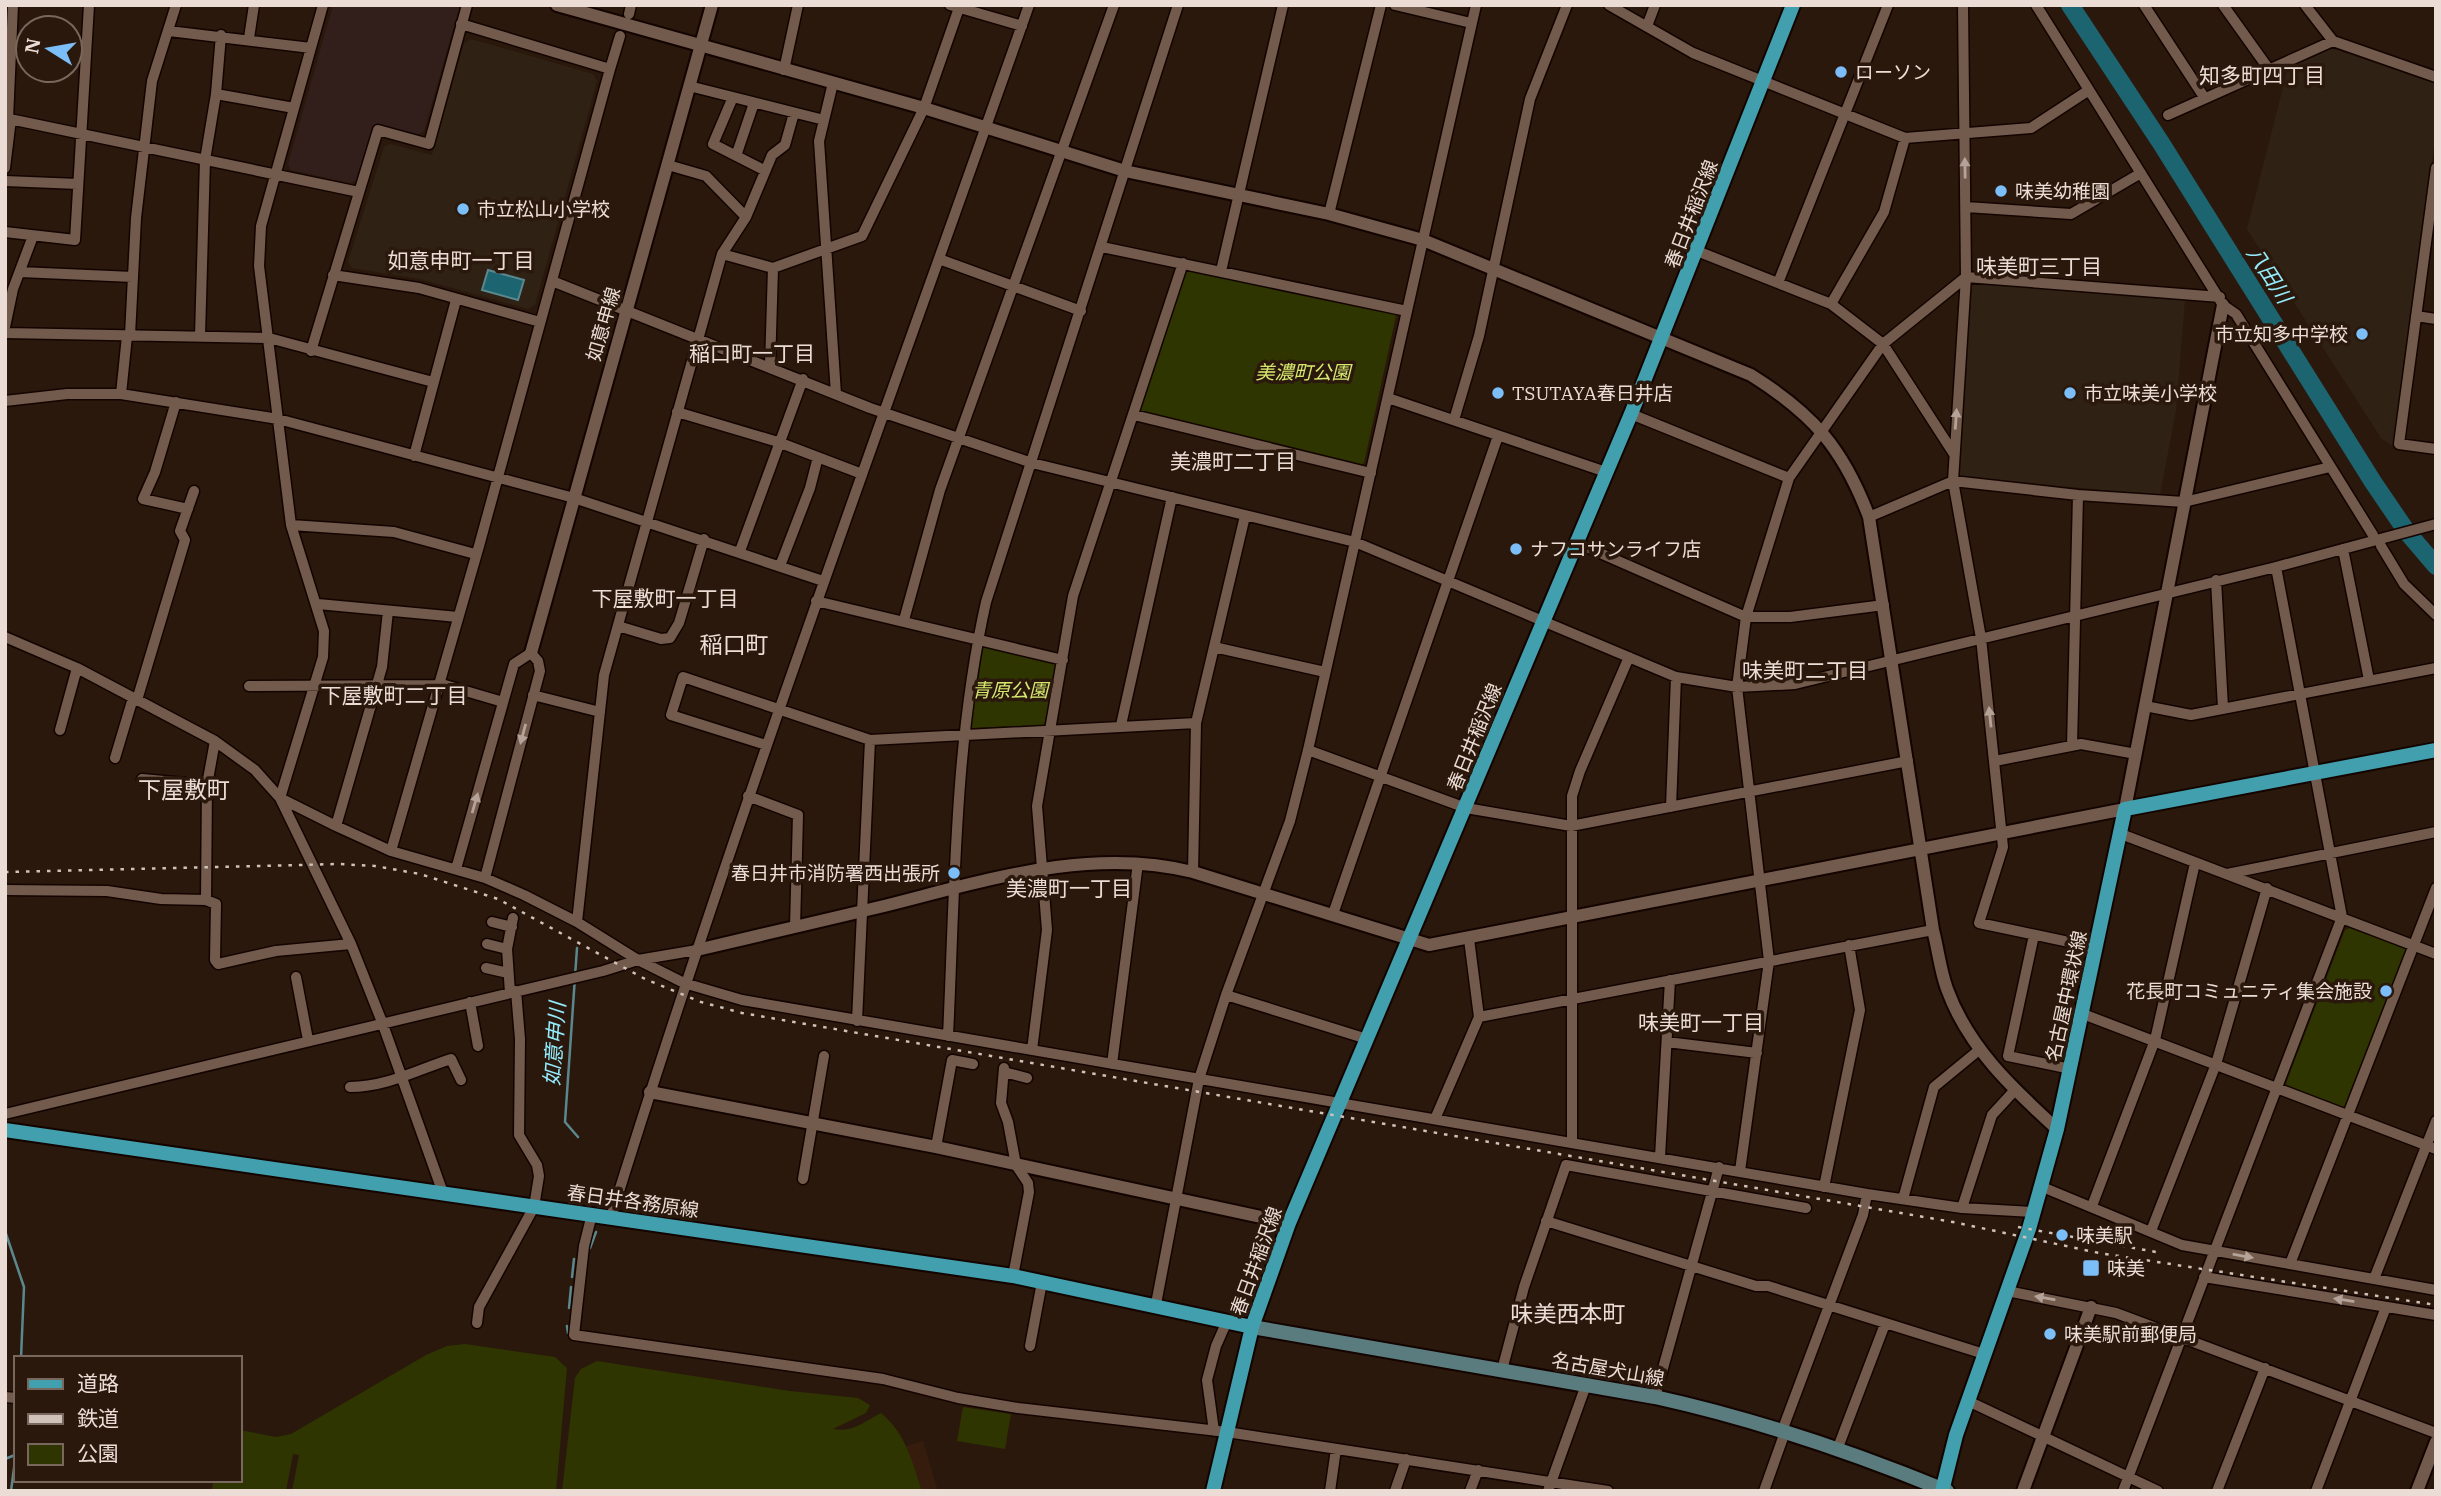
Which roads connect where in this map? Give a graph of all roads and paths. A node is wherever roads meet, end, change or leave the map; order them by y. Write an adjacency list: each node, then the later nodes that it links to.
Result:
1 (13, 5): 28 (street)
2 (89, 5): 60 (street)
3 (176, 5): 33 (street)
4 (254, 5): 36 (street)
5 (323, 5): 39 (street)
6 (467, 5): 30 (street)
7 (557, 5): 38 (street)
8 (712, 5): 38 (street, 如意申線)
9 (798, 5): 42 (street)
10 (1030, 5): 31 (street)
11 (1114, 5): 65 (street)
12 (1178, 5): 71 (street)
13 (1283, 5): 77 (street)
14 (1381, 5): 79 (street)
15 (1395, 5): 29 (street)
16 (1476, 5): 29 (street)
17 (1567, 5): 92 (street)
18 (1609, 5): 32 (street)
19 (1655, 5): 32 (street)
20 (1793, 5): 45 (main road, 春日井稲沢線)
21 (1888, 5): 56 (street)
22 (1963, 5): 61 (street)
23 (2036, 5): 47 (street)
24 (2144, 5): 50 (street)
25 (2223, 5): 40 (street)
26 (2305, 5): 37 (street)
27 (960, 7): 31 (street); 53 (street)
28 (8, 21): 57 (street)
29 (1472, 23): 84 (street)
30 (461, 24): 41 (street); 76 (street)
31 (1022, 26): 59 (street)
32 (1647, 26): 45 (street)
33 (169, 30): 34 (street); 63 (street)
34 (221, 35): 36 (street); 48 (street)
35 (620, 37): 41 (street)
36 (249, 38): 39 (street)
37 (2333, 41): 40 (street); 43 (street)
38 (701, 45): 42 (street); 46 (street, 如意申線)
39 (311, 48): 52 (street)
40 (2268, 68): 50 (street)
41 (610, 69): 98 (street)
42 (784, 70): 44 (street)
43 (2436, 77)
44 (833, 83): 53 (street); 58 (street)
45 (1763, 83): 56 (street); 87 (main road, 春日井稲沢線)
46 (689, 86): 49 (street); 67 (street, 如意申線)
47 (2089, 90): 61 (street); 72 (street)
48 (216, 94): 52 (street); 66 (street)
49 (733, 97): 51 (street); 64 (street)
50 (2204, 97): 55 (street)
51 (754, 103): 54 (street); 64 (street)
52 (294, 108): 73 (street)
53 (924, 108): 59 (street); 86 (street)
54 (794, 113): 58 (street); 70 (street)
55 (2168, 115)
56 (1845, 116): 62 (street); 99 (street)
57 (8, 119): 60 (street); 68 (street)
58 (824, 120): 86 (street)
59 (986, 127): 65 (street); 89 (street)
60 (81, 134): 63 (street); 75 (street)
61 (1964, 134): 62 (street); 78 (street, one-way to 61)
62 (1905, 138): 103 (street)
63 (146, 147): 66 (street); 96 (street)
64 (737, 153): 70 (street)
65 (1062, 154): 71 (street); 100 (street)
66 (205, 160): 73 (street); 113 (street)
67 (668, 165): 81 (street); 104 (street, 如意申線)
68 (5, 167)
69 (2436, 168): 80 (street)
70 (764, 170): 81 (street)
71 (1125, 171): 77 (street); 85 (street)
72 (2141, 173): 78 (street); 102 (street)
73 (275, 175): 76 (street); 114 (street)
74 (5, 181): 75 (street)
75 (78, 184): 83 (street)
76 (359, 192): 95 (street)
77 (1237, 196): 79 (street); 93 (street)
78 (1966, 206): 97 (street)
79 (1329, 214): 84 (street)
80 (2433, 215): 107 (street)
81 (746, 217): 88 (street)
82 (5, 232): 83 (street)
83 (33, 236): 94 (street)
84 (1423, 240): 92 (street); 106 (street)
85 (1102, 247): 90 (street); 105 (street)
86 (826, 248): 91 (street); 123 (street)
87 (1698, 251): 99 (street); 116 (main road, 春日井稲沢線)
88 (722, 254): 91 (street); 115 (street)
89 (939, 259): 100 (street); 127 (street)
90 (1183, 263): 93 (street); 130 (street)
91 (772, 268): 119 (street)
92 (1494, 270): 116 (street); 132 (street)
93 (1221, 271): 106 (street)
94 (20, 272): 96 (street); 110 (street)
95 (333, 275): 101 (street); 118 (street)
96 (133, 277): 112 (street)
97 (1966, 277): 102 (street); 117 (street); 138 (street, one-way to 97)
98 (552, 281): 104 (street); 109 (street)
99 (1778, 283): 103 (street)
100 (1014, 286): 105 (street); 135 (street)
101 (456, 300): 109 (street); 121 (street)
102 (2222, 301): 142 (street); 154 (street)
103 (1831, 304): 117 (street)
104 (626, 310): 115 (street); 153 (street, 如意申線)
105 (1081, 311): 141 (street)
106 (1407, 311): 124 (street)
107 (2416, 316): 108 (street); 137 (street)
108 (2436, 319)
109 (540, 322): 146 (street)
110 (5, 327)
111 (5, 333): 112 (street)
112 (128, 335): 113 (street); 122 (street)
113 (200, 336): 114 (street)
114 (269, 338): 118 (street); 131 (street)
115 (698, 339): 119 (street); 128 (street)
116 (1662, 339): 129 (main road, 春日井稲沢線); 133 (street)
117 (1883, 344): 133 (street); 138 (street)
118 (311, 351): 121 (street)
119 (769, 366): 120 (street)
120 (803, 379): 123 (street); 136 (street)
121 (433, 383): 139 (street)
122 (121, 394): 125 (street); 126 (street)
123 (836, 394): 127 (street)
124 (1388, 398): 132 (street); 144 (street)
125 (5, 401)
126 (176, 402): 131 (street); 155 (street)
127 (884, 410): 135 (street); 145 (street)
128 (677, 412): 136 (street); 158 (street)
129 (1631, 414): 143 (main road, 春日井稲沢線); 147 (street)
130 (1134, 415): 144 (street); 149 (street)
131 (278, 419): 139 (street); 159 (street)
132 (1454, 420): 134 (street)
133 (1822, 429): 147 (street); 157 (street)
134 (1498, 436): 143 (street); 171 (street)
135 (960, 438): 141 (street); 184 (street)
136 (778, 442): 140 (street); 167 (street)
137 (2436, 449)
138 (1954, 454): 148 (street)
139 (414, 456): 146 (street)
140 (818, 457): 145 (street); 169 (street)
141 (1032, 463): 149 (street); 188 (street)
142 (2330, 467): 154 (street); 161 (street)
143 (1606, 472): 163 (main road, 春日井稲沢線)
144 (1371, 473): 164 (street)
145 (862, 474): 173 (street)
146 (498, 477): 153 (street); 168 (street)
147 (1789, 478): 182 (street)
148 (1953, 481): 151 (street); 157 (street); 187 (street)
149 (1111, 482): 152 (street); 192 (street)
150 (194, 491): 155 (street)
151 (2078, 495): 154 (street); 180 (street)
152 (1172, 497): 156 (street); 213 (street)
153 (574, 498): 158 (street); 190 (street, 如意申線)
154 (2184, 502): 174 (street)
155 (188, 509): 206 (street)
156 (1245, 516): 164 (street); 189 (street)
157 (1869, 517): 177 (street)
158 (647, 519): 162 (street); 185 (street)
159 (291, 525): 168 (street); 176 (street)
160 (2432, 525): 166 (street)
161 (2373, 535)
162 (704, 539): 167 (street); 185 (street)
163 (1575, 541): 182 (street); 183 (main road, 春日井稲沢線)
164 (1355, 542): 171 (street); 196 (street)
165 (2381, 547): 179 (street)
166 (2343, 549): 170 (street); 198 (street)
167 (740, 551): 169 (street)
168 (475, 554): 181 (street)
169 (780, 566): 173 (street)
170 (2276, 567): 172 (street); 204 (street)
171 (1448, 579): 183 (street); 228 (street)
172 (2216, 580): 174 (street); 209 (street)
173 (823, 581): 175 (street)
174 (2167, 591): 180 (street); 208 (street)
175 (816, 601): 184 (street); 210 (street)
176 (318, 604): 178 (street); 202 (street)
177 (1884, 605): 182 (street); 193 (street)
178 (388, 611): 181 (street); 199 (street)
179 (2436, 615)
180 (2074, 616): 187 (street); 220 (street)
181 (458, 617): 200 (street)
182 (1746, 617): 203 (street)
183 (1543, 619): 191 (street); 235 (main road, 春日井稲沢線)
184 (904, 620): 188 (street)
185 (618, 626): 211 (street)
186 (5, 637): 194 (street)
187 (1981, 638): 193 (street); 226 (street, one-way to 187)
188 (978, 639): 192 (street); 216 (street)
189 (1214, 647): 196 (street); 212 (street)
190 (531, 653): 205 (street); 207 (street)
191 (1629, 657): 197 (street); 238 (street)
192 (1063, 660): 215 (street)
193 (1893, 662): 203 (street); 225 (street)
194 (77, 668): 206 (street); 214 (street)
195 (2436, 668): 198 (street)
196 (1325, 673): 221 (street)
197 (1676, 677): 203 (street); 234 (street)
198 (2369, 680): 204 (street)
199 (377, 685): 200 (street); 202 (street); 237 (street)
200 (437, 685): 207 (street); 243 (street)
201 (249, 686): 202 (street)
202 (315, 686): 233 (street)
203 (1737, 687): 231 (street)
204 (2301, 694): 209 (street); 227 (street)
205 (533, 695): 211 (street); 251 (street, one-way to 251)
206 (135, 699): 218 (street); 224 (street)
207 (503, 702): 247 (street, one-way to 207)
208 (2145, 706): 209 (street); 223 (street)
209 (2223, 708)
210 (779, 709): 217 (street); 219 (street); 219 (street)
211 (600, 712): 264 (street)
212 (1196, 723): 213 (street); 249 (street)
213 (1121, 725): 215 (street)
214 (60, 730)
215 (1051, 730): 216 (street); 248 (street)
216 (962, 736): 217 (street); 253 (street)
217 (870, 740): 259 (street)
218 (215, 741): 230 (street); 233 (street)
219 (766, 745): 232 (street)
220 (2072, 746): 223 (street); 226 (street)
221 (1308, 750): 228 (street); 257 (street)
222 (2436, 750): 227 (main road)
223 (2136, 754): 236 (street)
224 (115, 758)
225 (1908, 761): 231 (street); 242 (street)
226 (1995, 761): 240 (street)
227 (2316, 772): 236 (main road); 244 (street)
228 (1381, 777): 235 (street); 260 (street)
229 (142, 779): 230 (street)
230 (207, 785): 258 (street)
231 (1749, 793): 234 (street); 252 (street)
232 (748, 796): 265 (street); 276 (street)
233 (280, 798): 237 (street); 270 (street)
234 (1671, 807): 238 (street)
235 (1466, 808): 238 (street); 268 (main road, 春日井稲沢線)
236 (2125, 809): 240 (street); 241 (main road, 名古屋中環状線)
237 (336, 826): 243 (street)
238 (1571, 826): 262 (street)
239 (2436, 832): 244 (street)
240 (2001, 834): 242 (street); 267 (street)
241 (2121, 834): 246 (street); 274 (main road, 名古屋中環状線)
242 (1922, 849): 252 (street); 266 (street)
243 (391, 851): 247 (street)
244 (2331, 852): 250 (street); 261 (street)
245 (1138, 863): 248 (street); 249 (street); 305 (street)
246 (2195, 863): 250 (street); 296 (street)
247 (456, 869): 251 (street)
248 (1043, 870): 253 (street); 299 (street)
249 (1193, 872): 257 (street)
250 (2227, 874): 254 (street)
251 (485, 878): 264 (street)
252 (1759, 880): 262 (street); 279 (street)
253 (955, 888): 259 (street); 293 (street)
254 (2267, 888): 261 (street); 306 (street)
255 (2436, 888): 273 (street)
256 (5, 890): 258 (street)
257 (1264, 895): 260 (street); 286 (street)
258 (205, 900): 270 (street)
259 (864, 911): 265 (street); 291 (street)
260 (1333, 914): 268 (street)
261 (2342, 917): 273 (street); 314 (street)
262 (1571, 918): 269 (street); 287 (street)
263 (492, 922): 275 (street)
264 (577, 922): 278 (street)
265 (795, 927): 276 (street)
266 (1933, 930): 272 (street); 300 (street)
267 (2034, 935): 274 (street); 303 (street)
268 (1410, 939): 269 (street); 294 (main road, 春日井稲沢線)
269 (1469, 939): 290 (street)
270 (351, 944): 292 (street)
271 (487, 944): 275 (street)
272 (1849, 945): 279 (street); 335 (street)
273 (2414, 946): 277 (street); 319 (street)
274 (2097, 948): 289 (main road, 名古屋中環状線)
275 (507, 949): 281 (street)
276 (696, 950): 278 (street); 284 (street)
277 (2436, 954)
278 (638, 960): 284 (street); 285 (street)
279 (1769, 961): 283 (street); 301 (street)
280 (486, 968): 281 (street)
281 (508, 973): 285 (street)
282 (296, 976): 295 (street)
283 (1670, 980): 287 (street); 297 (street)
284 (684, 983): 291 (street); 316 (street)
285 (513, 992): 288 (street); 342 (street)
286 (1226, 995): 294 (street); 311 (street)
287 (1572, 999): 290 (street); 325 (street)
288 (471, 1002): 292 (street); 298 (street)
289 (2083, 1014): 296 (street); 308 (main road, 名古屋中環状線)
290 (1479, 1017): 320 (street)
291 (857, 1021): 293 (street)
292 (382, 1022): 295 (street); 309 (street)
293 (948, 1036): 299 (street)
294 (1367, 1039): 317 (main road, 春日井稲沢線)
295 (308, 1040): 318 (street)
296 (2155, 1041): 306 (street); 341 (street)
297 (1667, 1042): 301 (street); 329 (street)
298 (478, 1046)
299 (1032, 1049): 305 (street)
300 (1979, 1050): 307 (street); 340 (street)
301 (1757, 1053): 332 (street)
302 (824, 1056): 322 (street)
303 (2008, 1056): 307 (street); 308 (street)
304 (973, 1064): 327 (street)
305 (1112, 1064): 311 (street)
306 (2216, 1064): 314 (street); 350 (street)
307 (1993, 1066): 315 (street)
308 (2071, 1069): 323 (main road, 名古屋中環状線)
309 (402, 1075): 312 (street); 313 (street); 336 (street)
310 (1027, 1078): 330 (street)
311 (1199, 1079): 317 (street); 339 (street)
312 (461, 1080)
313 (350, 1087)
314 (2277, 1087): 319 (street); 351 (street)
315 (2015, 1090): 323 (street); 344 (street)
316 (650, 1092): 322 (street); 347 (street)
317 (1339, 1103): 320 (street); 349 (main road, 春日井稲沢線)
318 (5, 1114)
319 (2349, 1114): 326 (street); 352 (street)
320 (1435, 1119): 325 (street)
321 (2436, 1121): 326 (street)
322 (815, 1124): 327 (street); 333 (street)
323 (2057, 1129): 334 (main road, 名古屋中環状線)
324 (5, 1130): 336 (main road, 春日井各務原線)
325 (1572, 1141): 329 (street)
326 (2425, 1145): 328 (street); 356 (street)
327 (936, 1147): 330 (street)
328 (2436, 1149)
329 (1660, 1157): 331 (street)
330 (1016, 1164): 339 (street); 354 (street)
331 (1719, 1167): 332 (street); 337 (street)
332 (1741, 1171): 335 (street)
333 (803, 1179)
334 (2040, 1186): 341 (street); 345 (main road, 名古屋中環状線)
335 (1824, 1187): 338 (street)
336 (443, 1193): 342 (main road, 春日井各務原線)
337 (1714, 1194): 343 (street); 348 (street); 353 (street)
338 (1867, 1194): 340 (street); 361 (street)
339 (1176, 1199): 349 (street); 360 (street)
340 (1903, 1199): 344 (street)
341 (2092, 1206): 350 (street)
342 (534, 1207): 346 (main road, 春日井各務原線); 366 (street)
343 (1806, 1208)
344 (1962, 1208): 345 (street)
345 (2033, 1212): 359 (main road, 名古屋中環状線)
346 (592, 1214): 347 (main road, 春日井各務原線); 378 (street)
347 (611, 1217): 354 (main road, 春日井各務原線)
348 (1546, 1222): 353 (street); 373 (street)
349 (1289, 1223): 368 (main road, 春日井稲沢線)
350 (2151, 1231): 351 (street)
351 (2213, 1251): 352 (street, one-way to 352); 355 (street)
352 (2290, 1264): 356 (street)
353 (1694, 1266): 361 (street); 375 (street)
354 (1013, 1276): 357 (main road, 春日井各務原線)
355 (2204, 1276): 363 (street, one-way to 355); 369 (street)
356 (2375, 1279): 358 (street)
357 (1042, 1282): 360 (main road, 春日井各務原線); 370 (street)
358 (2436, 1290)
359 (2007, 1291): 362 (street, one-way to 359); 371 (main road, 名古屋中環状線)
360 (1156, 1304): 365 (main road, 春日井各務原線)
361 (1830, 1307): 367 (street); 379 (street)
362 (2091, 1307): 369 (street); 381 (street)
363 (2386, 1307): 364 (street); 377 (street)
364 (2436, 1315)
365 (1227, 1321): 368 (main road, 春日井各務原線); 378 (street)
366 (477, 1323)
367 (1885, 1324): 371 (street); 384 (street)
368 (1252, 1327): 373 (main road, 名古屋犬山線); 378 (main road, 春日井稲沢線)
369 (2181, 1337): 372 (street); 387 (street)
370 (1030, 1346)
371 (1984, 1354): 376 (main road, 名古屋中環状線)
372 (2265, 1368): 377 (street); 399 (street)
373 (1502, 1370): 374 (main road, 名古屋犬山線)
374 (1586, 1385): 375 (main road, 名古屋犬山線); 388 (street)
375 (1655, 1397): 379 (main road, 名古屋犬山線)
376 (1968, 1401): 381 (street); 389 (main road, 名古屋中環状線)
377 (2351, 1401): 380 (street); 400 (street)
378 (1220, 1432): 383 (street); 390 (main road, 春日井稲沢線)
379 (1784, 1432): 384 (main road, 名古屋犬山線); 395 (street)
380 (2436, 1433)
381 (2044, 1437): 387 (street); 396 (street)
382 (2436, 1442): 401 (street)
383 (1336, 1449): 385 (street); 391 (street)
384 (1837, 1450): 389 (main road, 名古屋犬山線)
385 (1406, 1459): 386 (street); 392 (street)
386 (1478, 1470): 388 (street); 393 (street)
387 (2128, 1477): 397 (street); 398 (street)
388 (1549, 1486): 394 (street)
389 (1944, 1490)
390 (1213, 1491)
391 (1330, 1491)
392 (1395, 1491)
393 (1470, 1491)
394 (1608, 1491)
395 (1764, 1491)
396 (2023, 1491)
397 (2123, 1491)
398 (2158, 1491)
399 (2217, 1491)
400 (2316, 1491)
401 (2417, 1491)

